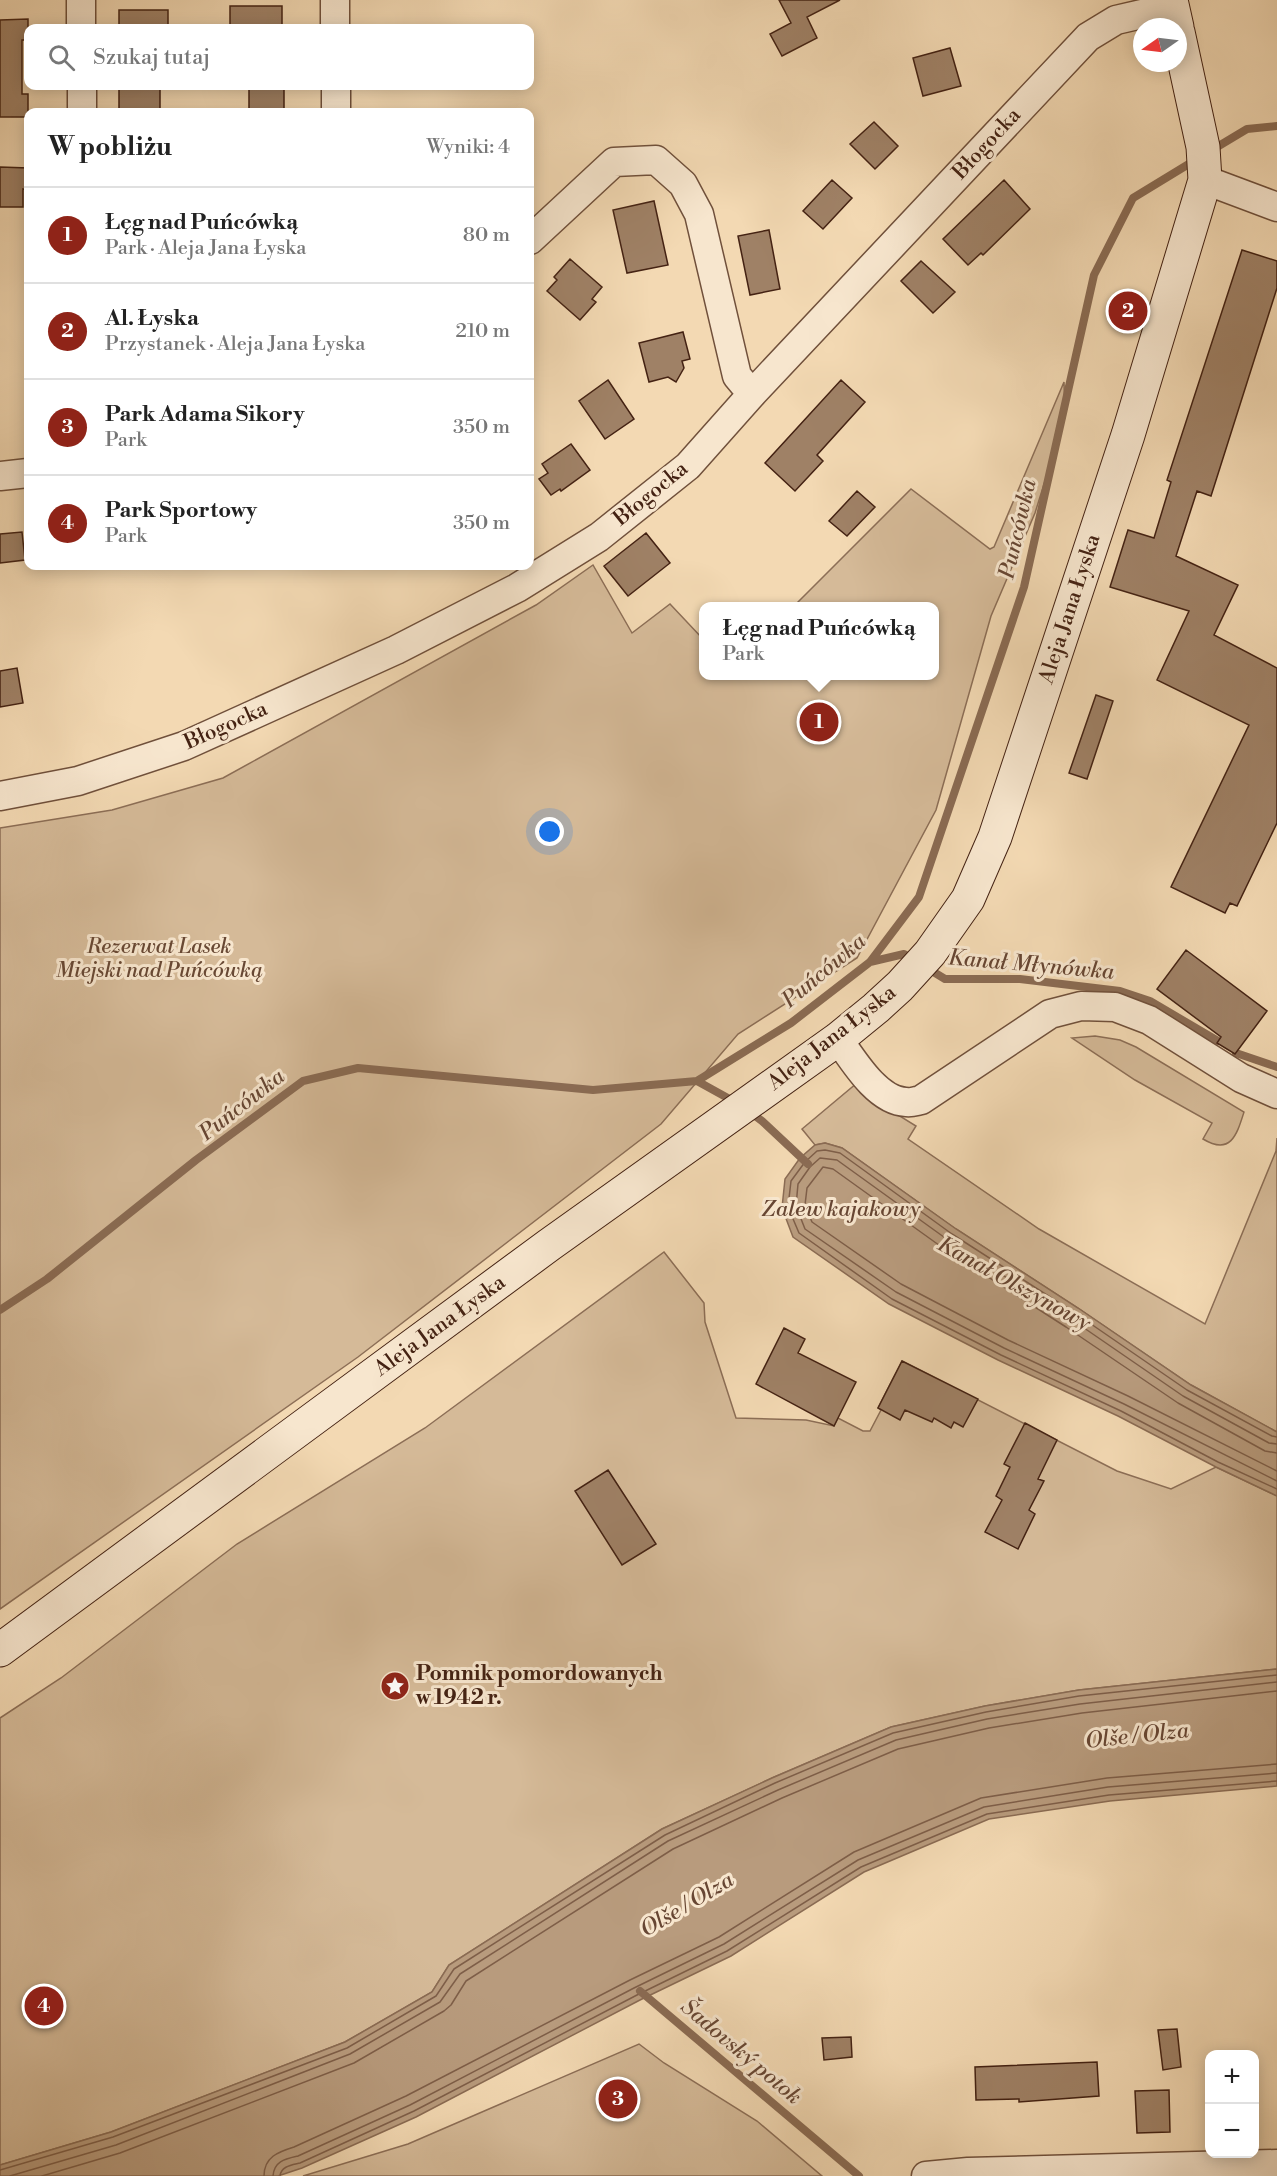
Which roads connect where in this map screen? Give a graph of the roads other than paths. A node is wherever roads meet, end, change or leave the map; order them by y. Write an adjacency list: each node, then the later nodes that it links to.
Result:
1 (81, 0): 4 (street)
2 (335, 0): 5 (street)
3 (1174, 16): 10 (street, Aleja Jana Łyska); 13 (street, Błogocka)
4 (81, 24)
5 (335, 24)
6 (82, 90): 8 (street)
7 (336, 90): 9 (street)
8 (82, 108)
9 (336, 108)
10 (1205, 180): 11 (street); 17 (street, Aleja Jana Łyska)
11 (1277, 207)
12 (534, 236): 13 (street)
13 (752, 394): 16 (street, Błogocka)
14 (24, 473): 15 (street)
15 (0, 476)
16 (0, 796)
17 (838, 1039): 18 (street); 19 (street, Aleja Jana Łyska)
18 (1277, 1094)
19 (0, 1650)
20 (1277, 2163): 21 (street)
21 (926, 2176)

